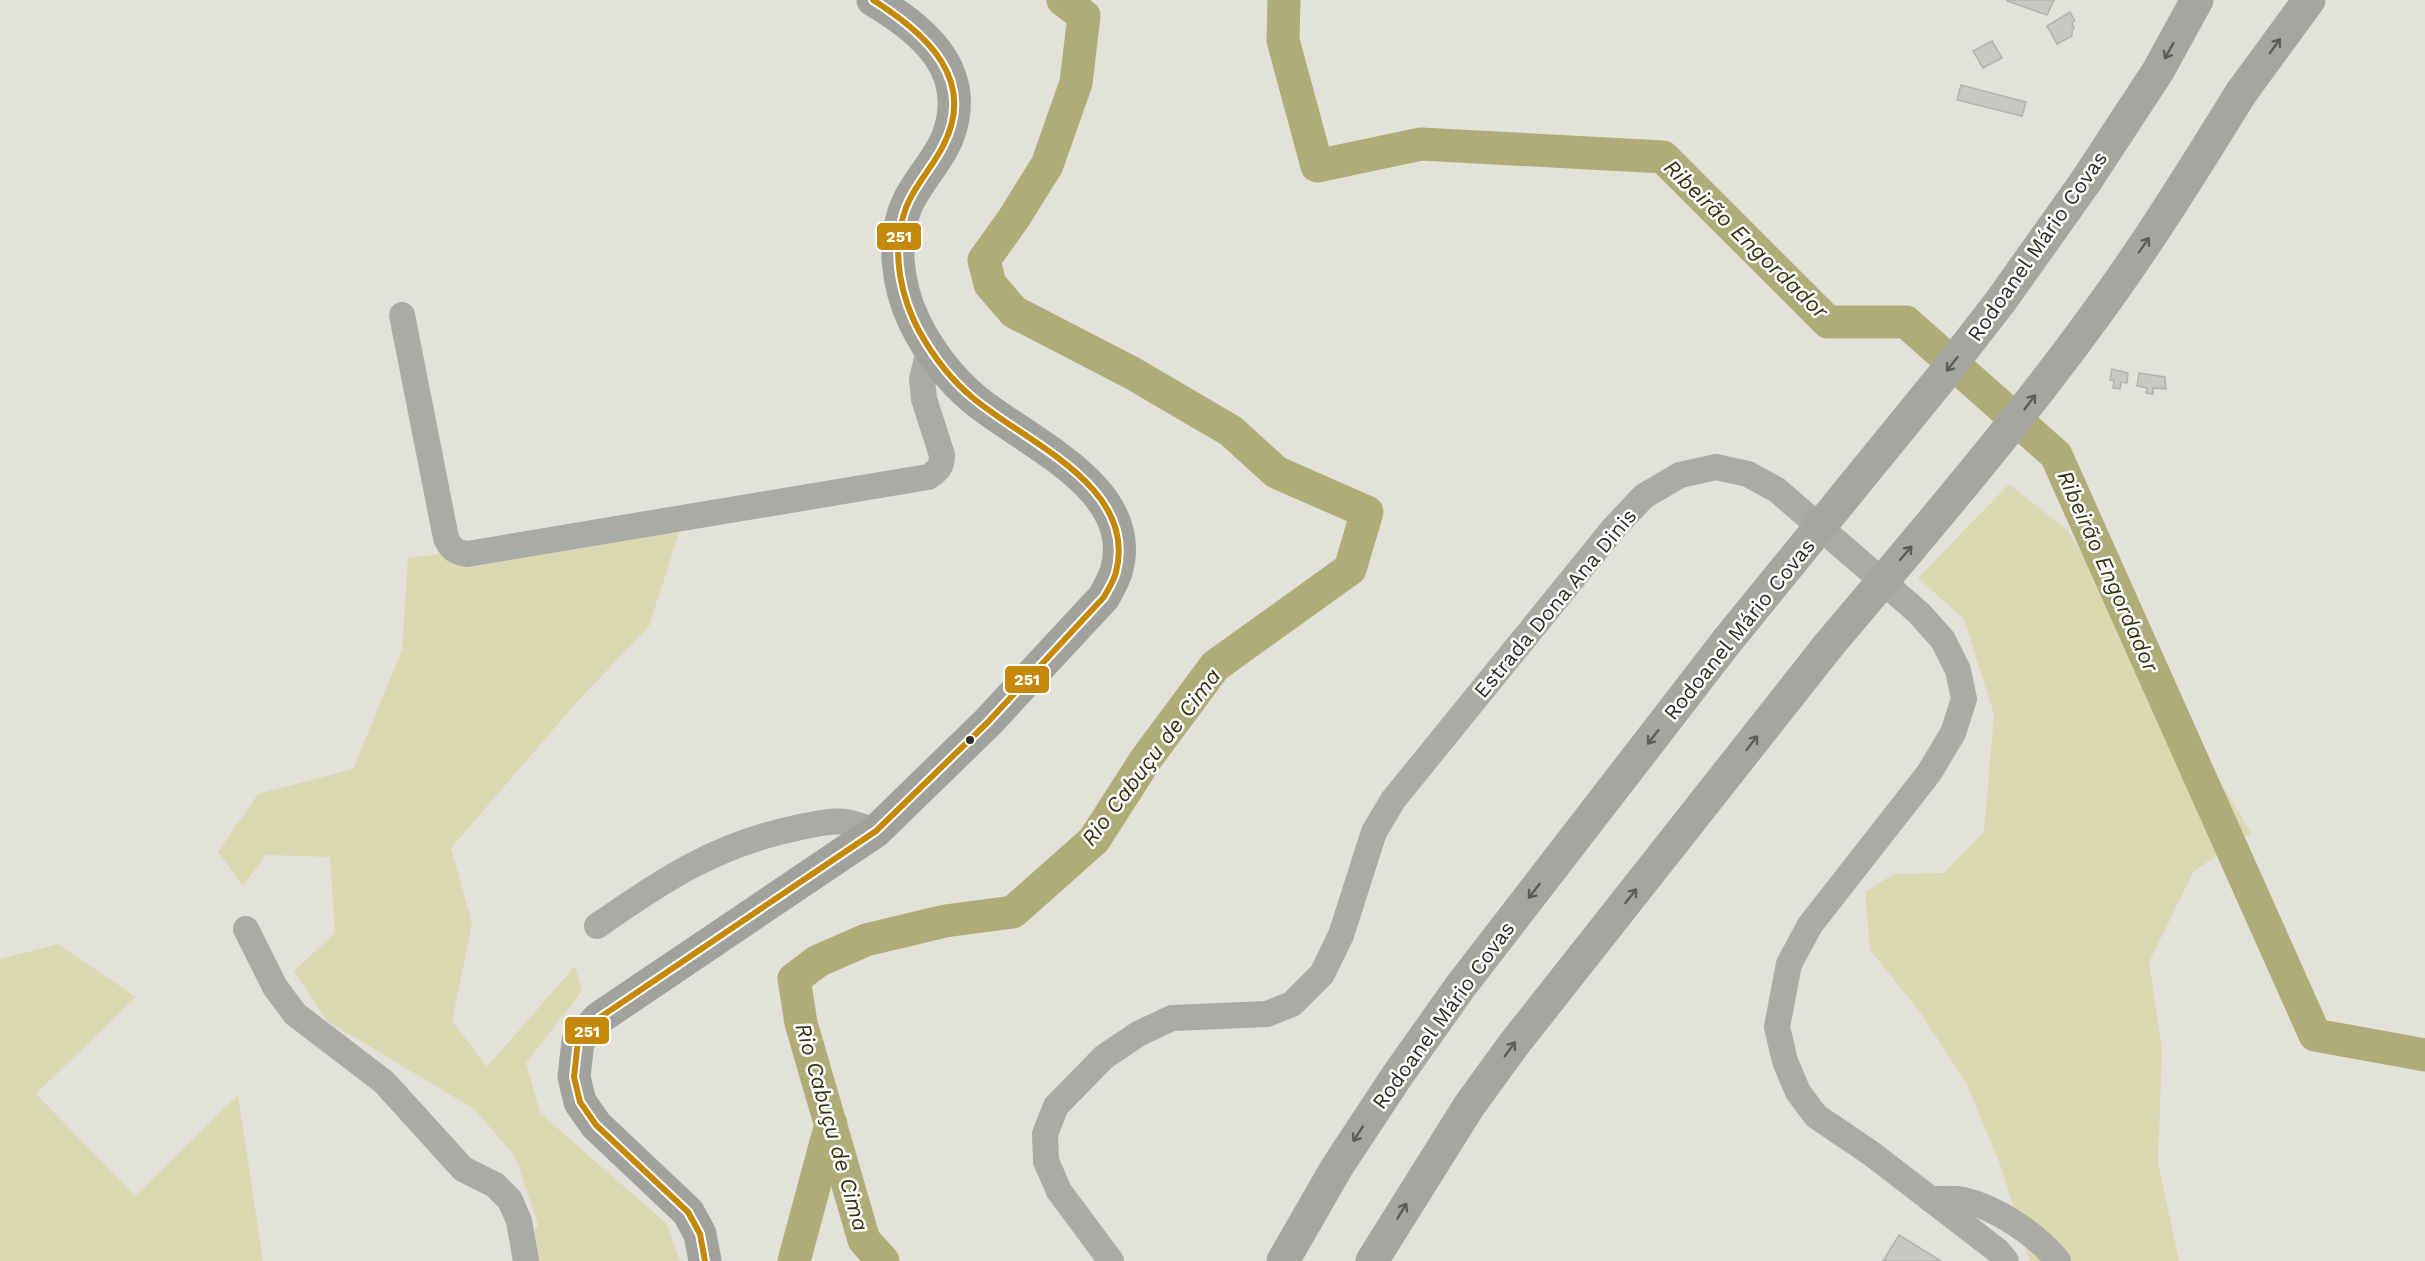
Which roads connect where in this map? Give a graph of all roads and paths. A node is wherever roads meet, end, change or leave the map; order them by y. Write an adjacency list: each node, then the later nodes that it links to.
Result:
1 (873, 0): 5 (main road)
2 (2197, 0): 13 (highway, Rodoanel Mário Covas, one-way to 13, bridge)
3 (2309, 0): 14 (highway, one-way to 3, bridge)
4 (402, 315): 5 (street)
5 (930, 347): 6 (main road)
6 (876, 831): 7 (street); 11 (main road)
7 (597, 926)
8 (246, 929): 10 (street)
9 (1930, 1198): 12 (street, Estrada Dona Ana Dinis); 15 (street, Estrada Dona Ana Dinis); 16 (street)
10 (526, 1261)
11 (705, 1261)
12 (1112, 1261)
13 (1283, 1261)
14 (1372, 1261)
15 (2006, 1261)
16 (2058, 1261)

